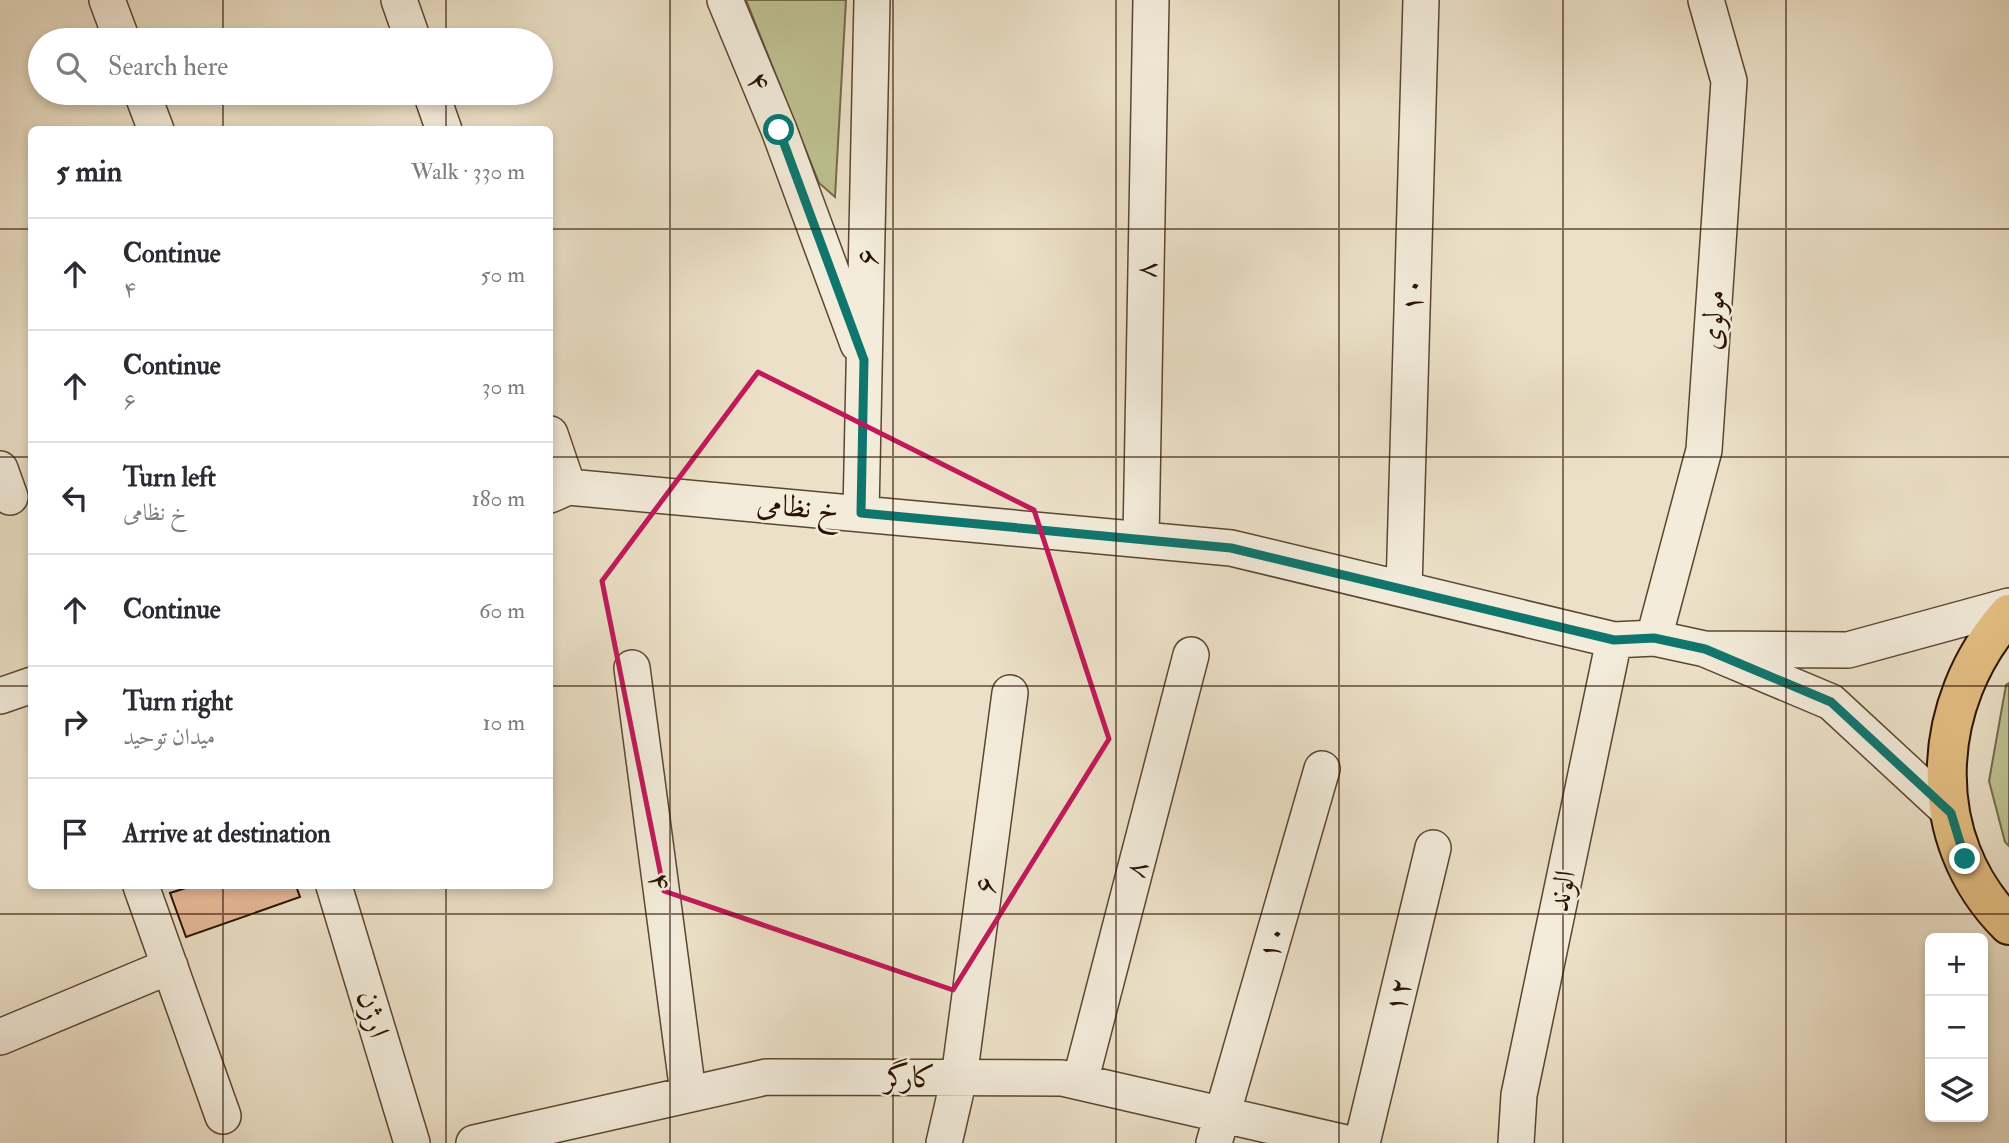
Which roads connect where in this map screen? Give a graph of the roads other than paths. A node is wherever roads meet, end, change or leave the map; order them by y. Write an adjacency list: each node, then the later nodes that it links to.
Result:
1 (107, 0): 8 (street)
2 (399, 0): 9 (street)
3 (725, 0): 14 (street, ۴)
4 (872, 0): 14 (street, ۶)
5 (1151, 0): 18 (street, ۸)
6 (1421, 0): 19 (street, ۱۰)
7 (1706, 0): 22 (street, مولوی)
8 (118, 28)
9 (409, 28)
10 (147, 105): 12 (street)
11 (435, 105): 13 (street)
12 (154, 126)
13 (443, 126)
14 (864, 360): 17 (street, ۶)
15 (553, 453): 16 (street)
16 (559, 491): 17 (street, خ نظامی)
17 (861, 513): 18 (street, خ نظامی)
18 (1140, 539): 19 (street, خ نظامی)
19 (1404, 589): 23 (street, خ نظامی)
20 (2009, 606): 24 (street)
21 (2009, 614): 31 (main road)
22 (1654, 638): 23 (street, خ نظامی); 24 (street, خ نظامی)
23 (1614, 640): 48 (street, الوند)
24 (1705, 649): 31 (street)
25 (1191, 655): 39 (street, ۸)
26 (632, 668): 40 (street, ۴)
27 (28, 686): 29 (street)
28 (1010, 693): 38 (street, ۶)
29 (0, 696)
30 (1322, 769): 42 (street, ۱۰)
31 (1951, 813): 35 (main road)
32 (1433, 848): 47 (street, ۱۲)
33 (142, 889): 36 (street)
34 (335, 889): 43 (street, ارژن)
35 (2009, 925)
36 (170, 966): 37 (street); 41 (street)
37 (0, 1037)
38 (959, 1077): 39 (street, کارگر); 40 (street, کارگر); 45 (street)
39 (1080, 1082): 42 (street, کارگر)
40 (688, 1093): 44 (street, کارگر)
41 (223, 1116)
42 (1218, 1129): 46 (street, کارگر)
43 (412, 1143)
44 (474, 1143)
45 (944, 1143)
46 (1346, 1143)
47 (1362, 1143)
48 (1516, 1143)

